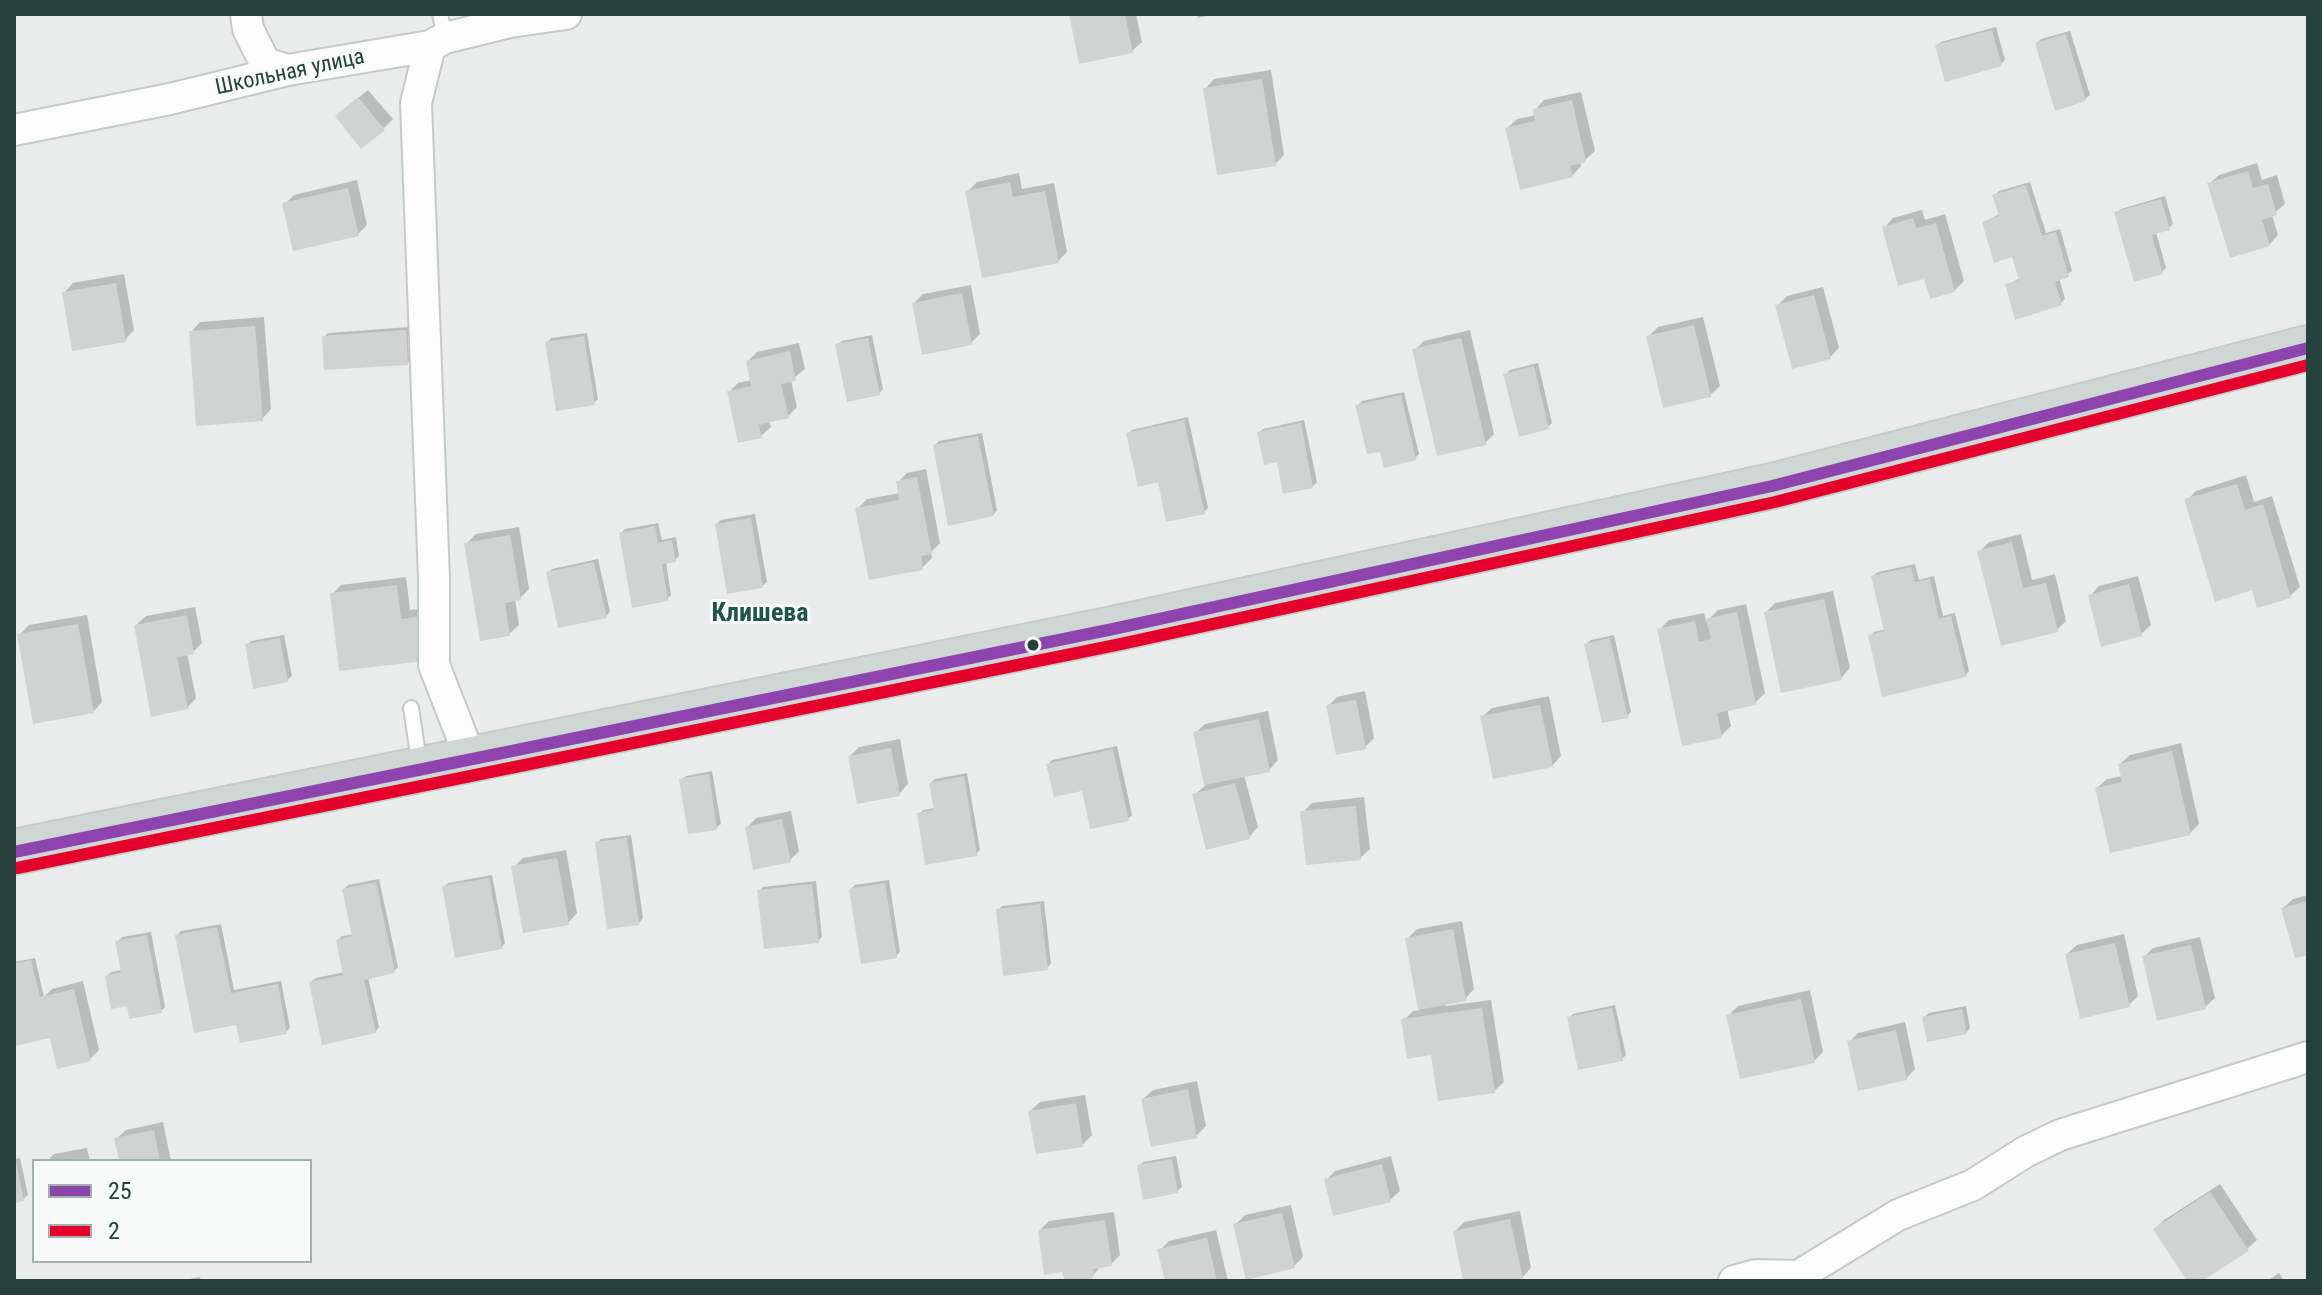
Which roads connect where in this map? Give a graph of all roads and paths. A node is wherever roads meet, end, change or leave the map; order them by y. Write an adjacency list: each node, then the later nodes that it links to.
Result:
1 (246, 14): 4 (street)
2 (566, 14): 3 (street, Школьная улица)
3 (439, 33): 4 (street, Школьная улица); 8 (street)
4 (288, 70): 5 (street, Школьная улица)
5 (14, 130)
6 (2308, 348): 8 (main road)
7 (411, 708): 9 (lane)
8 (471, 760): 9 (main road)
9 (421, 770): 10 (main road)
10 (14, 852)
11 (2308, 1057): 12 (street)
12 (1800, 1278): 13 (street)
13 (1734, 1281)

